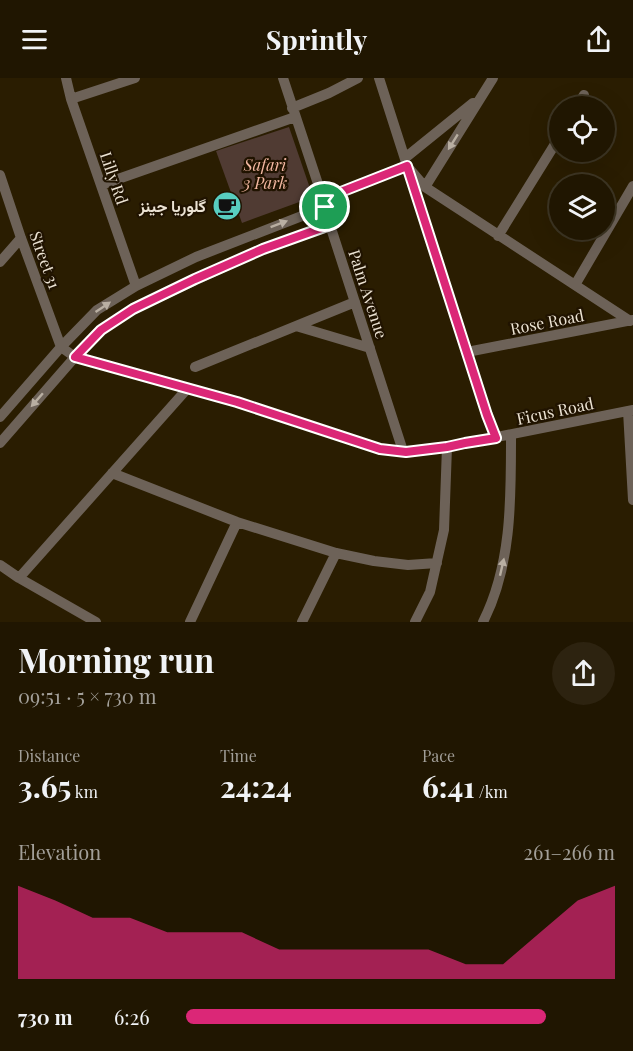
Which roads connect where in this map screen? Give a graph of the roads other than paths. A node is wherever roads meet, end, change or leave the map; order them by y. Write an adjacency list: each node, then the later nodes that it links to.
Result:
1 (66, 78): 8 (street, Lilly Rd)
2 (135, 78): 8 (street)
3 (282, 78): 9 (street, Palm Avenue)
4 (358, 78): 9 (street)
5 (378, 78): 11 (street)
6 (493, 78): 7 (street)
7 (480, 97): 11 (street); 15 (street, one-way to 15)
8 (71, 99): 13 (street, Lilly Rd)
9 (294, 112): 13 (street); 16 (street, Palm Avenue)
10 (549, 154): 18 (street)
11 (406, 162): 15 (street); 16 (street); 28 (street)
12 (0, 175): 19 (street, Street 31)
13 (101, 185): 22 (street, Lilly Rd)
14 (633, 186): 21 (street)
15 (425, 187): 18 (street)
16 (324, 203): 17 (street, Palm Avenue); 22 (street, one-way to 16)
17 (330, 225): 23 (street, Palm Avenue); 27 (street)
18 (498, 236): 21 (street)
19 (21, 238): 20 (street); 27 (street, Street 31)
20 (0, 262)
21 (574, 285): 24 (street)
22 (136, 286): 27 (street, one-way to 22)
23 (355, 302): 25 (street); 26 (street, Palm Avenue)
24 (631, 321): 28 (street, Rose Road)
25 (296, 326): 26 (street); 29 (street)
26 (370, 348): 37 (street, Palm Avenue)
27 (68, 352): 30 (street, Ficus Road); 32 (street); 35 (street, one-way to 35)
28 (467, 352): 34 (street)
29 (195, 367)
30 (187, 389): 37 (street, Ficus Road); 38 (street)
31 (631, 410): 33 (street, Ficus Road); 39 (street)
32 (0, 417)
33 (511, 436): 34 (street, Ficus Road); 49 (street, one-way to 33)
34 (496, 438): 36 (street, Ficus Road)
35 (0, 443)
36 (447, 447): 37 (street, Ficus Road); 42 (street)
37 (403, 451)
38 (112, 473): 40 (street); 44 (street)
39 (633, 500)
40 (237, 522): 41 (street); 46 (street)
41 (336, 553): 42 (street); 47 (street)
42 (437, 563): 48 (street)
43 (0, 565): 44 (street)
44 (19, 578): 45 (street)
45 (96, 622)
46 (190, 622)
47 (302, 622)
48 (415, 622)
49 (483, 622)

